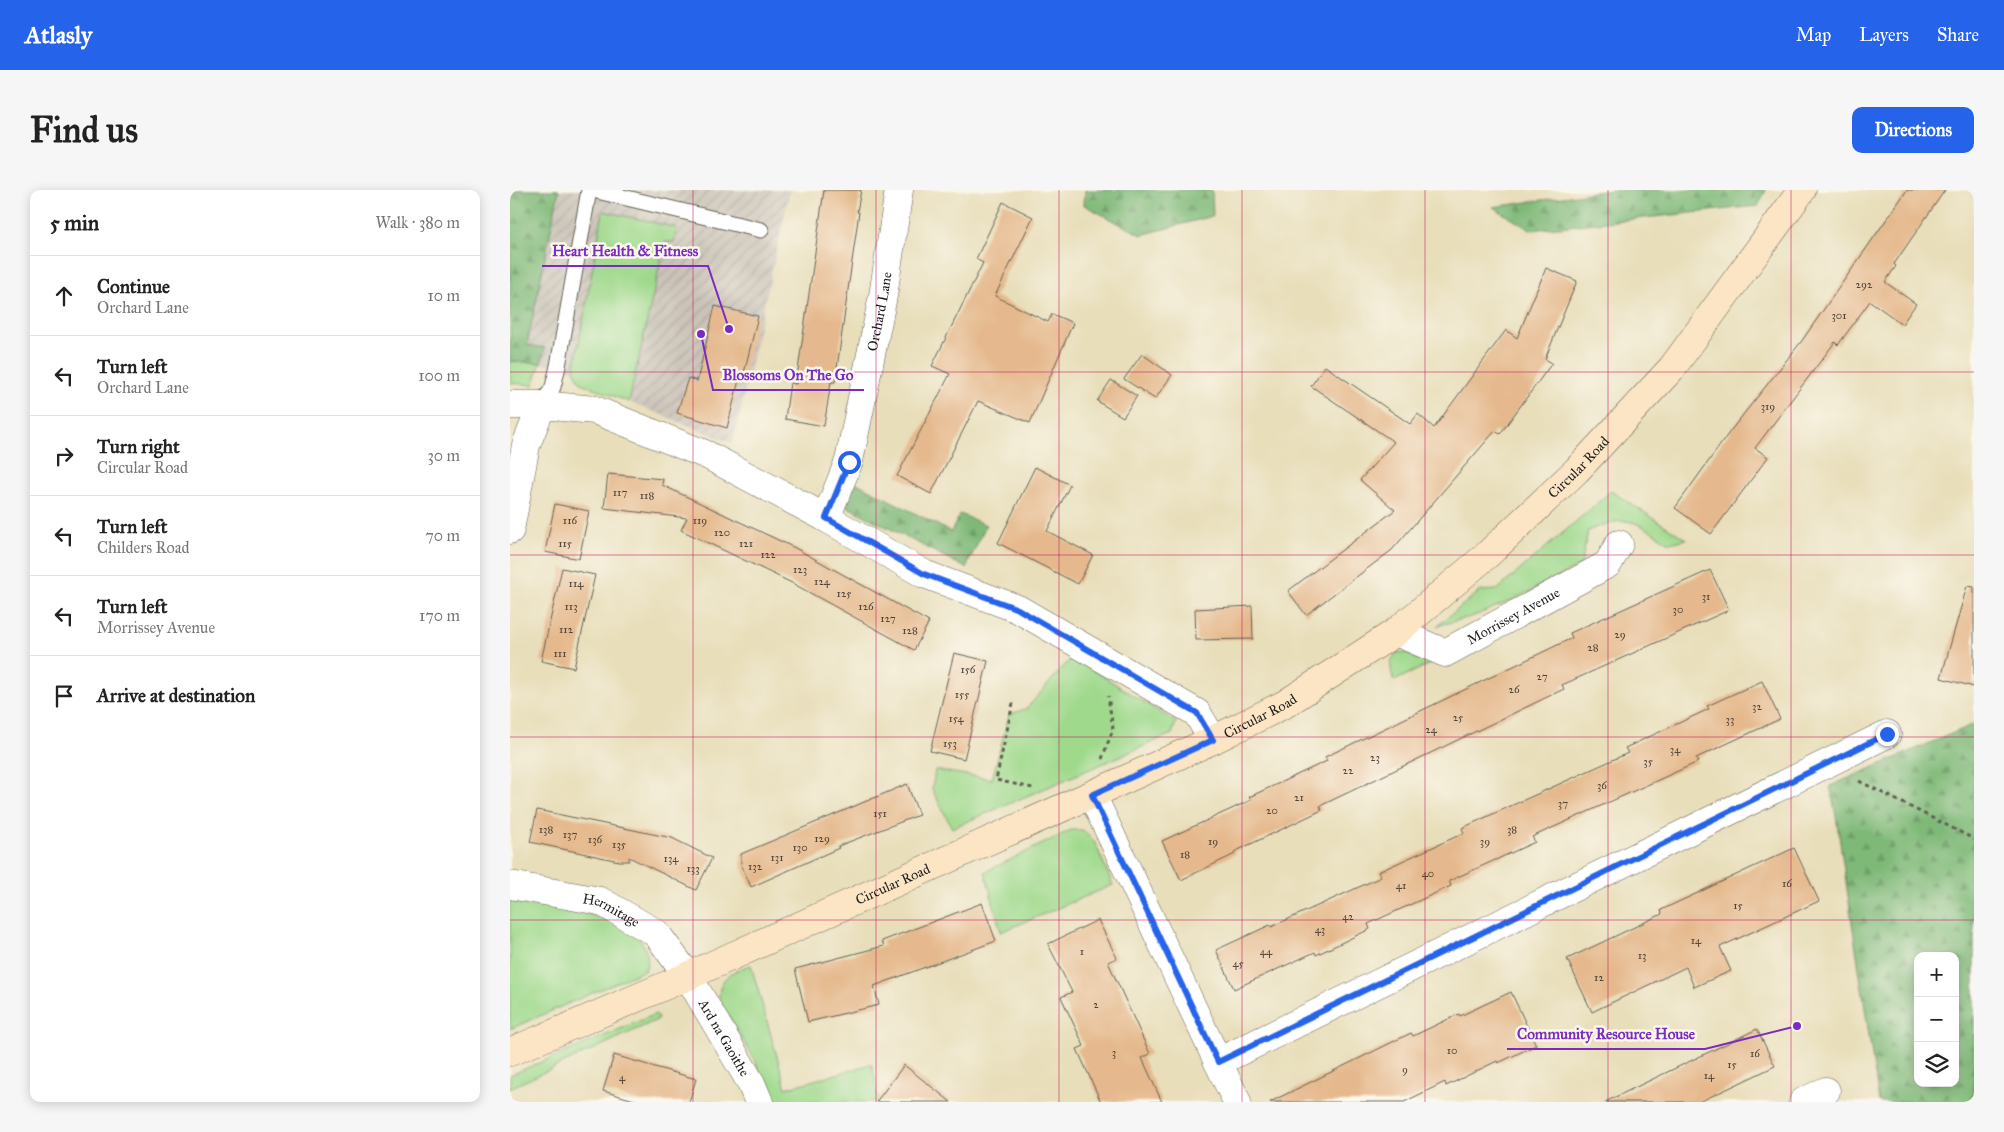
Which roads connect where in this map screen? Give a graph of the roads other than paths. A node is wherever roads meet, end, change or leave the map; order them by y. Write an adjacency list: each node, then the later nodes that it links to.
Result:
1 (591, 190): 4 (lane); 6 (lane)
2 (899, 190): 7 (street, Orchard Lane)
3 (1802, 190): 10 (main road, Circular Road)
4 (761, 230)
5 (510, 405): 6 (street)
6 (542, 405): 7 (street); 8 (street)
7 (826, 518): 12 (street)
8 (510, 530)
9 (1619, 544): 10 (street, Morrissey Avenue)
10 (1396, 632): 12 (main road, Circular Road)
11 (1887, 734): 17 (street)
12 (1213, 740): 13 (main road, Circular Road)
13 (1092, 795): 15 (main road, Circular Road); 17 (street)
14 (510, 885): 15 (street, Hermitage)
15 (688, 976): 16 (main road, Circular Road); 18 (street, Ard na Gaoithe)
16 (510, 1052)
17 (1218, 1062): 19 (street)
18 (759, 1102)
19 (1237, 1102)

